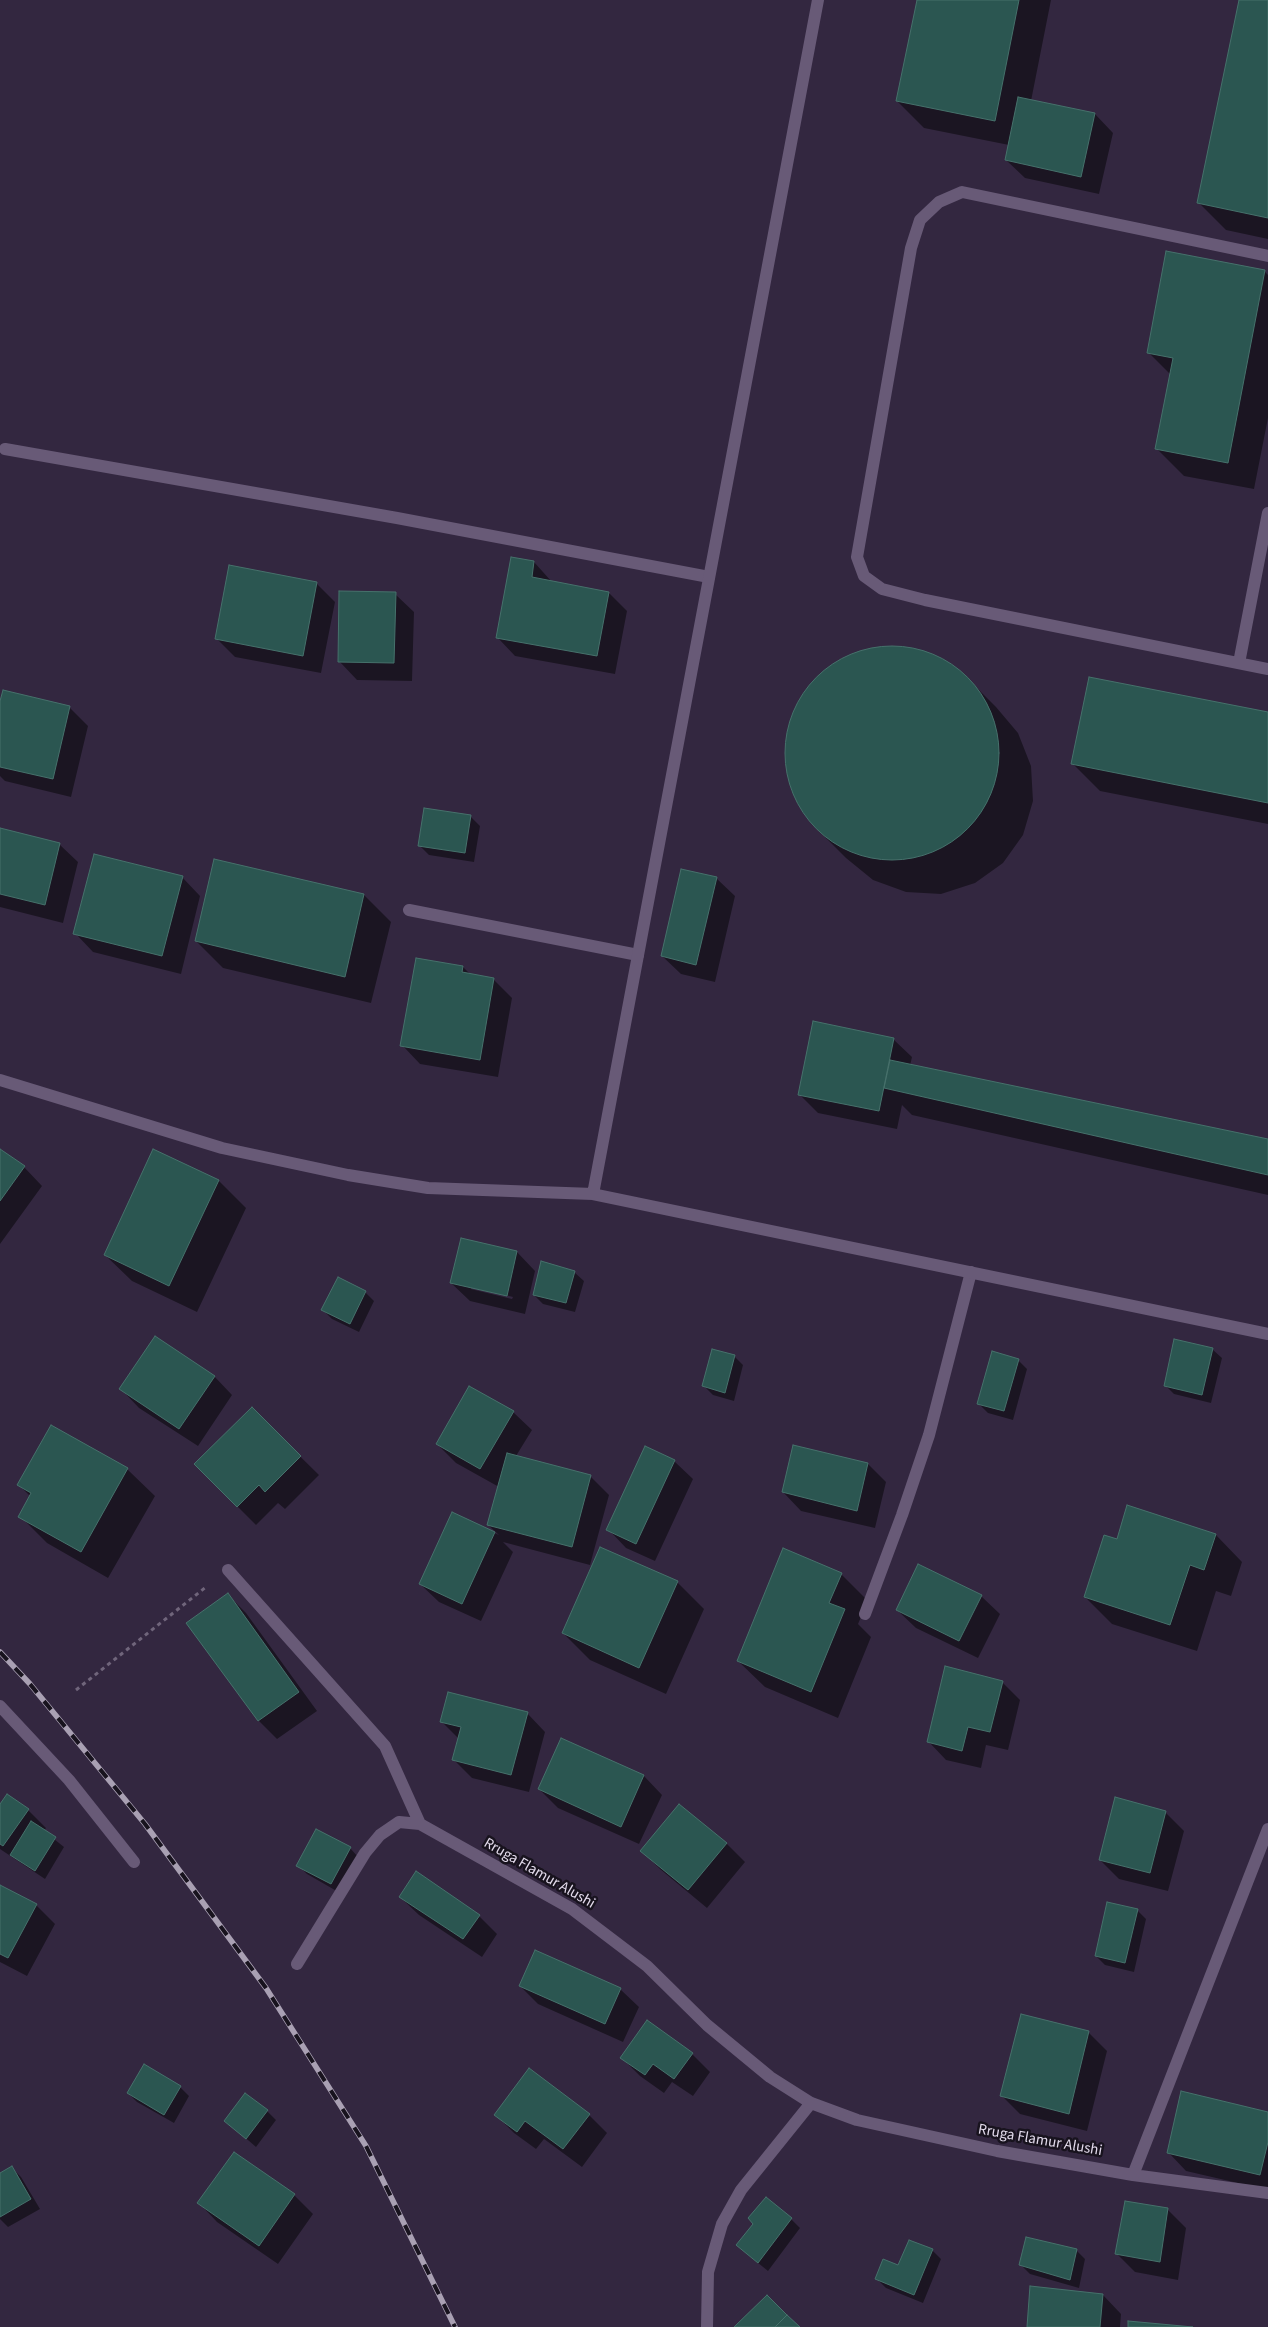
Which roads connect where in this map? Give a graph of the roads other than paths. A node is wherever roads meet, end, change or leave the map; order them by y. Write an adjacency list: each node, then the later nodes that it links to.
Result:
1 (818, 0): 5 (street)
2 (1268, 256): 6 (street)
3 (5, 449): 5 (street)
4 (1268, 513): 6 (street)
5 (709, 577): 9 (street)
6 (1239, 663): 7 (street)
7 (1268, 669)
8 (408, 910): 9 (street)
9 (638, 955): 11 (street)
10 (0, 1080): 11 (street)
11 (594, 1194): 12 (street)
12 (971, 1272): 13 (street); 15 (street)
13 (1268, 1334)
14 (228, 1570): 17 (street)
15 (865, 1614)
16 (0, 1706): 19 (street)
17 (420, 1824): 20 (street, Rruga Flamur Alushi); 21 (street, Rruga Flamur Alushi)
18 (1268, 1829): 22 (street)
19 (134, 1862)
20 (297, 1964)
21 (811, 2103): 22 (street, Rruga Flamur Alushi); 24 (street)
22 (1133, 2175): 23 (street, Rruga Flamur Alushi)
23 (1268, 2193)
24 (707, 2327)

